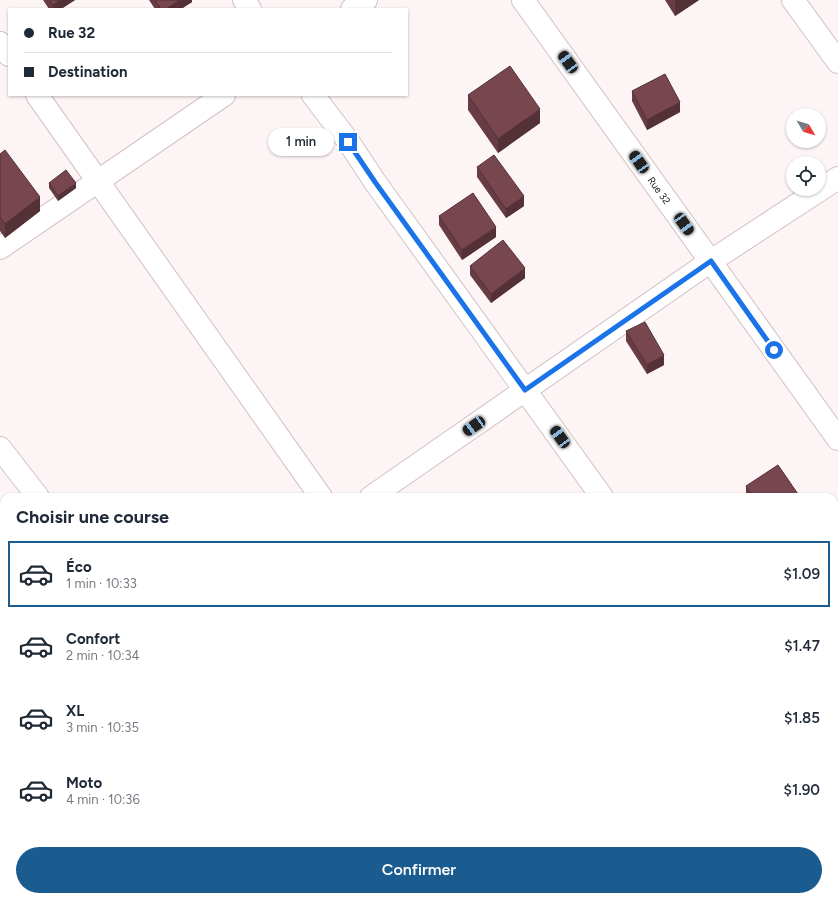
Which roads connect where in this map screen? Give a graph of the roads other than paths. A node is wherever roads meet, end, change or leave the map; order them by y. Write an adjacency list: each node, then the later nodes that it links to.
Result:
1 (366, 0): 4 (street)
2 (523, 0): 14 (street, Rue 32)
3 (793, 0): 7 (street)
4 (354, 8)
5 (0, 42): 6 (street)
6 (8, 54)
7 (838, 62)
8 (38, 96): 12 (street)
9 (223, 96): 12 (street)
10 (314, 96): 15 (street)
11 (838, 178): 14 (street)
12 (98, 181): 13 (street); 19 (street)
13 (0, 248)
14 (711, 261): 15 (street); 16 (street, Rue 32)
15 (525, 390): 20 (street); 21 (street)
16 (838, 439)
17 (0, 448): 18 (street)
18 (35, 493)
19 (318, 493)
20 (377, 493)
21 (599, 493)

